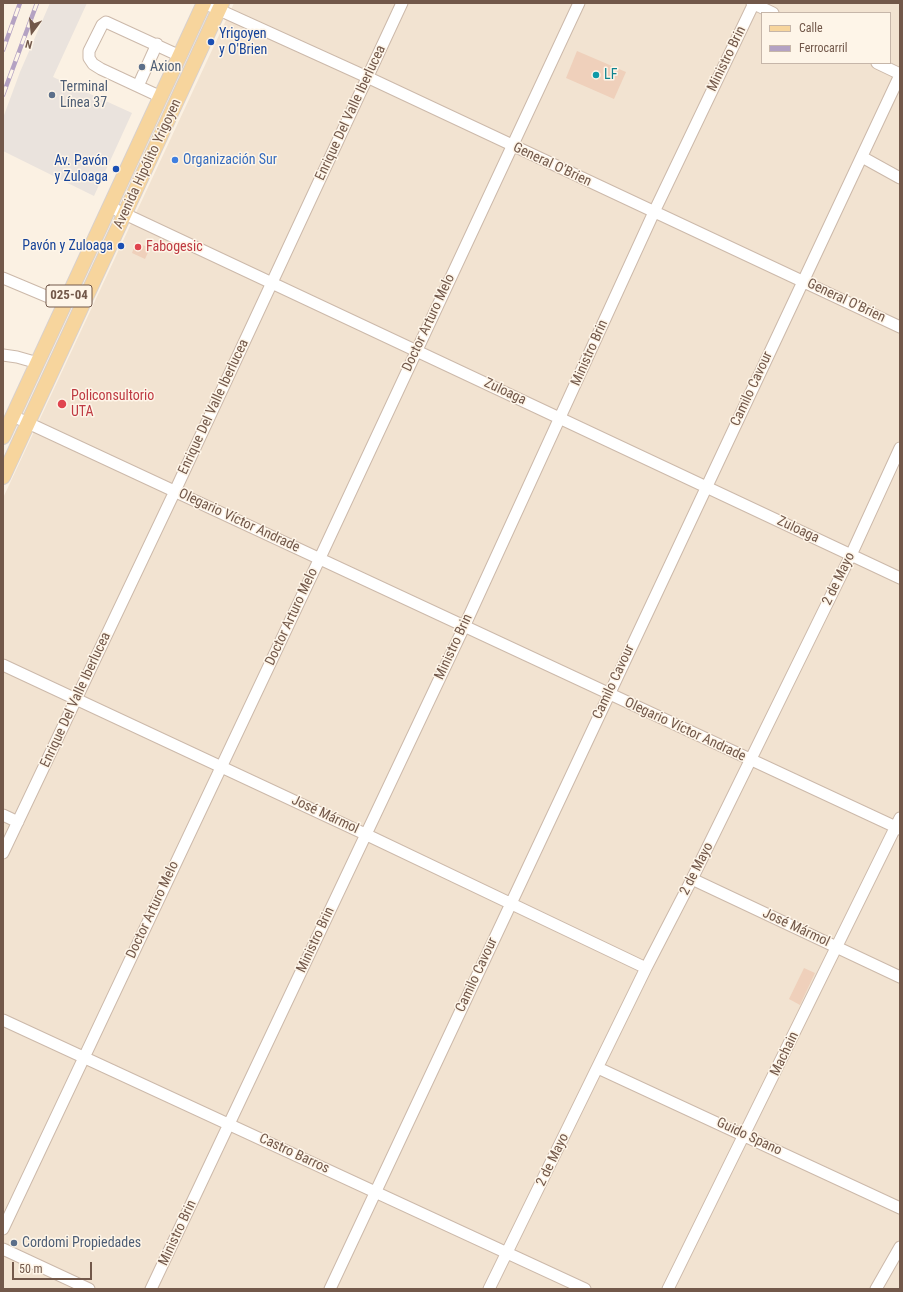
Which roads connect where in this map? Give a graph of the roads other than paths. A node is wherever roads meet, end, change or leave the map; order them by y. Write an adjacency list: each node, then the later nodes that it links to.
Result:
1 (204, 3): 5 (street, General O'Brien); 8 (main road, Avenida Hipólito Yrigoyen / 025-04)
2 (402, 3): 11 (street, Enrique Del Valle Iberlucea)
3 (579, 3): 14 (street, Doctor Arturo Melo)
4 (753, 3): 6 (street); 18 (street, Ministro Brin)
5 (220, 6): 11 (street, General O'Brien); 19 (main road, Avenida Hipólito Yrigoyen / 025-04)
6 (771, 12)
7 (157, 44): 8 (street); 12 (street); 12 (street)
8 (180, 56): 13 (main road, Avenida Hipólito Yrigoyen / 025-04)
9 (880, 64): 10 (street)
10 (900, 74): 15 (street, Camilo Cavour)
11 (367, 77): 14 (street, General O'Brien); 22 (street, Enrique Del Valle Iberlucea)
12 (138, 86): 13 (street)
13 (161, 97): 17 (main road, Avenida Hipólito Yrigoyen / 025-04)
14 (513, 146): 18 (street, General O'Brien); 25 (street, Doctor Arturo Melo)
15 (862, 157): 16 (street); 21 (street, Camilo Cavour)
16 (900, 178)
17 (110, 207): 19 (street, Zuloaga); 23 (main road, Avenida Hipólito Yrigoyen / 025-04)
18 (654, 212): 21 (street, General O'Brien); 29 (street, Ministro Brin)
19 (126, 214): 22 (street, Zuloaga); 30 (main road, Avenida Hipólito Yrigoyen / 025-04)
20 (3, 278): 23 (street)
21 (803, 281): 24 (street, General O'Brien); 34 (street, Camilo Cavour)
22 (272, 282): 25 (street, Zuloaga); 35 (street, Enrique Del Valle Iberlucea)
23 (65, 304): 27 (main road, Avenida Hipólito Yrigoyen / 025-04)
24 (900, 327)
25 (416, 352): 29 (street, Zuloaga); 37 (street, Doctor Arturo Melo)
26 (3, 355): 27 (street)
27 (38, 362): 28 (main road, Avenida Hipólito Yrigoyen / 025-04)
28 (13, 416): 30 (street, Olegario Víctor Andrade); 31 (main road, Avenida Hipólito Yrigoyen / 025-04)
29 (561, 418): 34 (street, Zuloaga); 39 (street, Ministro Brin)
30 (28, 424): 33 (main road, Avenida Hipólito Yrigoyen / 025-04); 35 (street, Olegario Víctor Andrade)
31 (3, 437)
32 (900, 448): 36 (street, 2 de Mayo)
33 (3, 478)
34 (706, 486): 36 (street, Zuloaga); 41 (street, Camilo Cavour)
35 (175, 491): 37 (street, Olegario Víctor Andrade); 42 (street, Enrique Del Valle Iberlucea)
36 (851, 555): 38 (street, Zuloaga); 43 (street, 2 de Mayo)
37 (319, 560): 39 (street, Olegario Víctor Andrade); 44 (street, Doctor Arturo Melo)
38 (900, 578)
39 (464, 626): 41 (street, Olegario Víctor Andrade); 48 (street, Ministro Brin)
40 (3, 665): 42 (street, José Mármol)
41 (608, 694): 43 (street, Olegario Víctor Andrade); 51 (street, Camilo Cavour)
42 (77, 700): 44 (street, José Mármol); 46 (street, Enrique Del Valle Iberlucea)
43 (750, 760): 47 (street, Olegario Víctor Andrade); 50 (street, 2 de Mayo)
44 (220, 767): 48 (street, José Mármol); 56 (street, Doctor Arturo Melo)
45 (3, 815): 46 (street)
46 (18, 822): 49 (street, Enrique Del Valle Iberlucea)
47 (899, 825): 52 (street, Machain)
48 (365, 834): 51 (street, José Mármol); 58 (street, Ministro Brin)
49 (3, 853)
50 (692, 879): 52 (street, José Mármol); 53 (street, 2 de Mayo)
51 (510, 903): 53 (street, José Mármol); 60 (street, Camilo Cavour)
52 (837, 947): 54 (street, José Mármol); 59 (street, Machain)
53 (646, 968): 57 (street, 2 de Mayo)
54 (900, 976)
55 (3, 1020): 56 (street, Castro Barros)
56 (84, 1057): 58 (street, Castro Barros); 62 (street, Doctor Arturo Melo)
57 (598, 1068): 59 (street, Guido Spano); 65 (street, 2 de Mayo)
58 (229, 1124): 60 (street, Castro Barros); 67 (street, Ministro Brin)
59 (744, 1135): 61 (street, Guido Spano); 71 (street, Machain)
60 (376, 1192): 65 (street, Castro Barros); 68 (street, Camilo Cavour)
61 (900, 1208)
62 (3, 1229)
63 (900, 1247): 72 (street)
64 (3, 1249): 66 (street)
65 (508, 1252): 69 (street, 2 de Mayo); 70 (street, Castro Barros)
66 (89, 1289)
67 (151, 1289)
68 (330, 1289)
69 (489, 1289)
70 (585, 1289)
71 (668, 1289)
72 (876, 1289)

